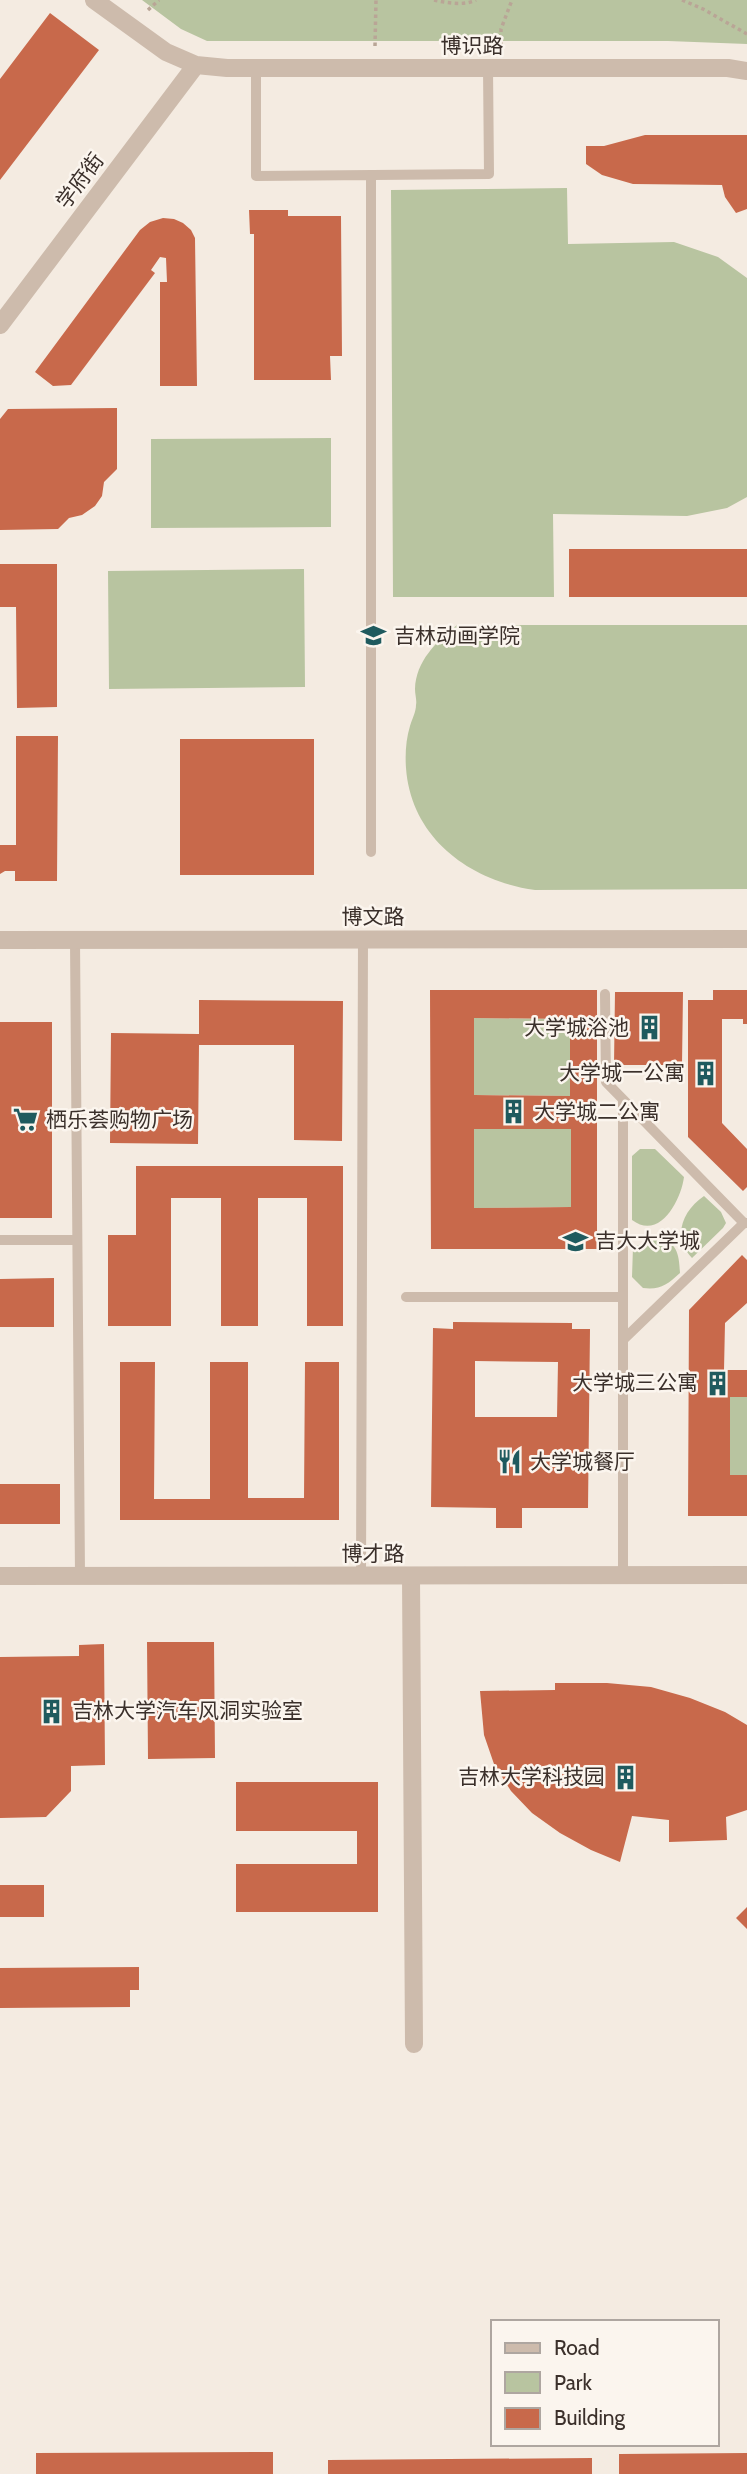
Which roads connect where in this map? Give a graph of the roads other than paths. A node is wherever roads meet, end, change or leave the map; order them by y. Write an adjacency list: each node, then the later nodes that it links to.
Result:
1 (94, 0): 2 (street)
2 (196, 65): 3 (street, 博识路); 7 (street, 学府街)
3 (256, 68): 4 (street, 博识路); 6 (lane)
4 (488, 68): 5 (street, 博识路); 6 (lane)
5 (747, 71)
6 (372, 175): 8 (lane)
7 (0, 325)
8 (372, 852)
9 (747, 939): 12 (street, 博文路)
10 (0, 940): 11 (street, 博文路)
11 (75, 940): 12 (street, 博文路); 17 (lane)
12 (363, 940): 26 (lane)
13 (605, 994): 14 (lane)
14 (623, 1101): 15 (lane); 19 (lane)
15 (746, 1223): 20 (lane)
16 (0, 1240): 17 (lane)
17 (77, 1240): 22 (lane)
18 (407, 1297): 19 (lane)
19 (622, 1297): 20 (lane)
20 (623, 1340): 24 (lane)
21 (0, 1576): 22 (street, 博才路)
22 (80, 1576): 26 (street, 博才路)
23 (411, 1576): 24 (street, 博才路); 26 (street, 博才路); 27 (street)
24 (624, 1576): 25 (street, 博才路)
25 (747, 1576)
26 (362, 1577)
27 (414, 2044)

